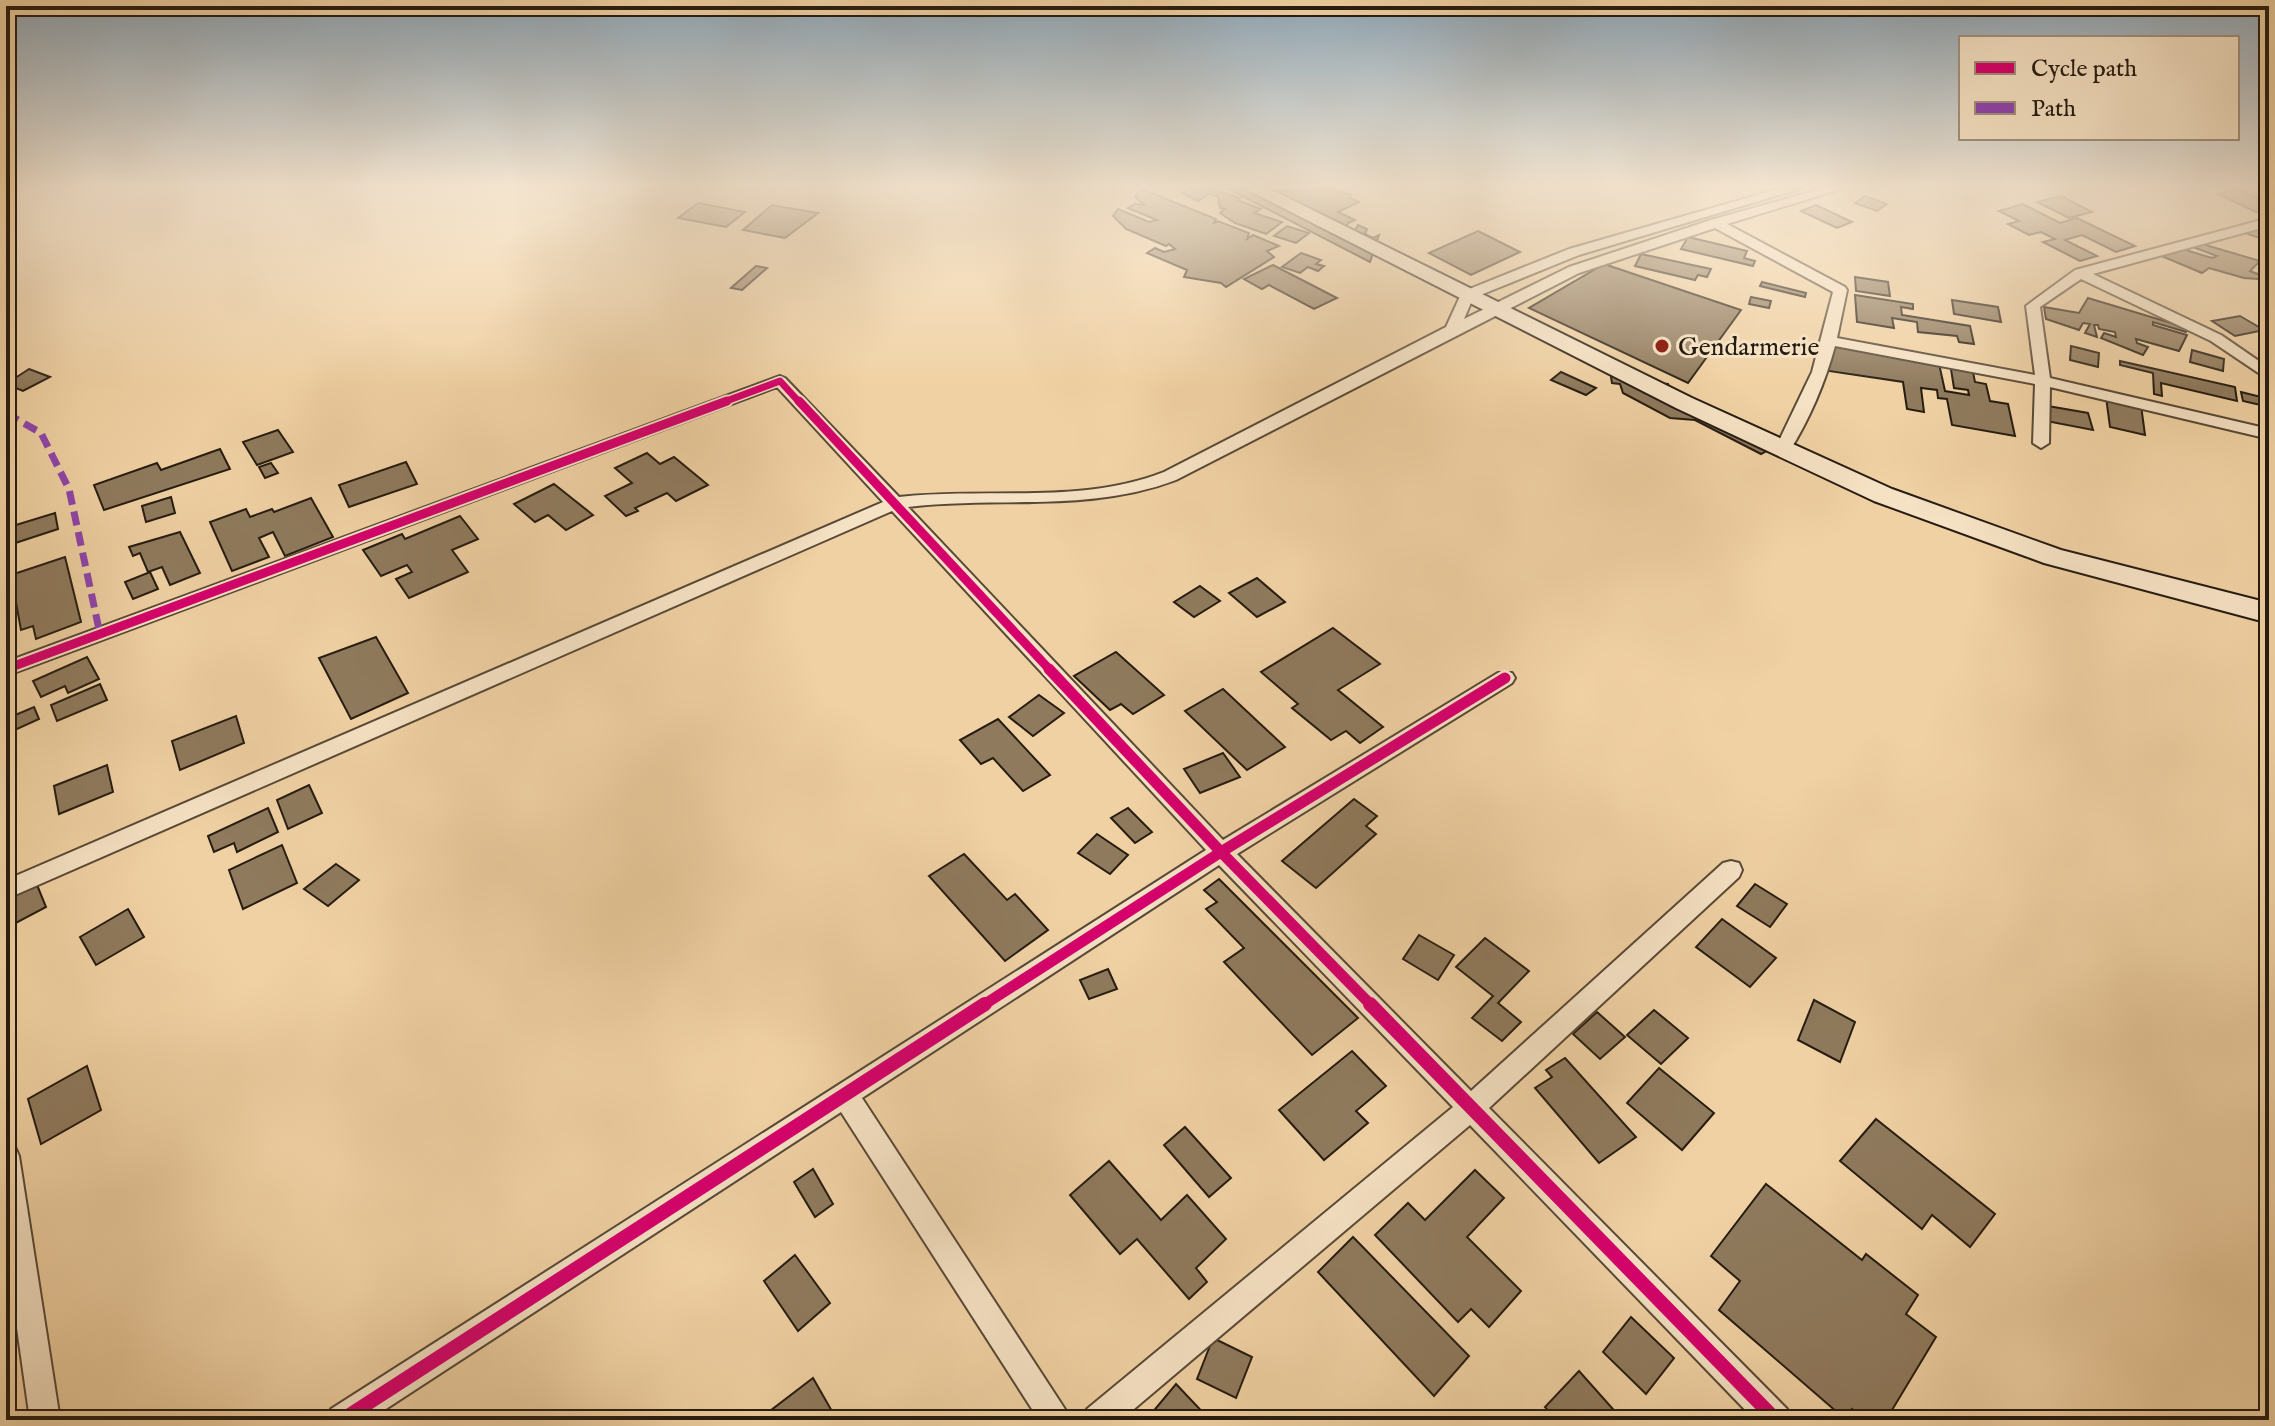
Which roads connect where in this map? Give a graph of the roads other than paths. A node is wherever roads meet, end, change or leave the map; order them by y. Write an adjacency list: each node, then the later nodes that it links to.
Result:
1 (1386, 255): 7 (main road)
2 (1568, 255): 7 (street)
3 (1621, 255): 8 (street)
4 (1774, 255): 10 (street)
5 (2148, 255): 6 (street)
6 (2080, 273): 11 (street); 12 (street)
7 (1467, 295): 8 (main road); 9 (street)
8 (1497, 310): 9 (street); 15 (main road)
9 (1452, 330): 16 (street)
10 (1832, 341): 12 (street); 15 (street)
11 (2269, 375)
12 (2043, 381): 13 (street); 14 (street)
13 (2269, 434)
14 (2041, 443)
15 (1783, 449): 17 (main road)
16 (895, 503): 18 (street); 20 (street); 22 (street)
17 (2269, 613)
18 (6, 669)
19 (1505, 678): 20 (street)
20 (1221, 852): 23 (street); 24 (street)
21 (1731, 870): 24 (street)
22 (6, 890)
23 (845, 1095): 27 (street); 28 (street)
24 (1471, 1108): 29 (street); 30 (street)
25 (6, 1156): 26 (street)
26 (45, 1420)
27 (342, 1420)
28 (1057, 1420)
29 (1098, 1420)
30 (1776, 1420)

